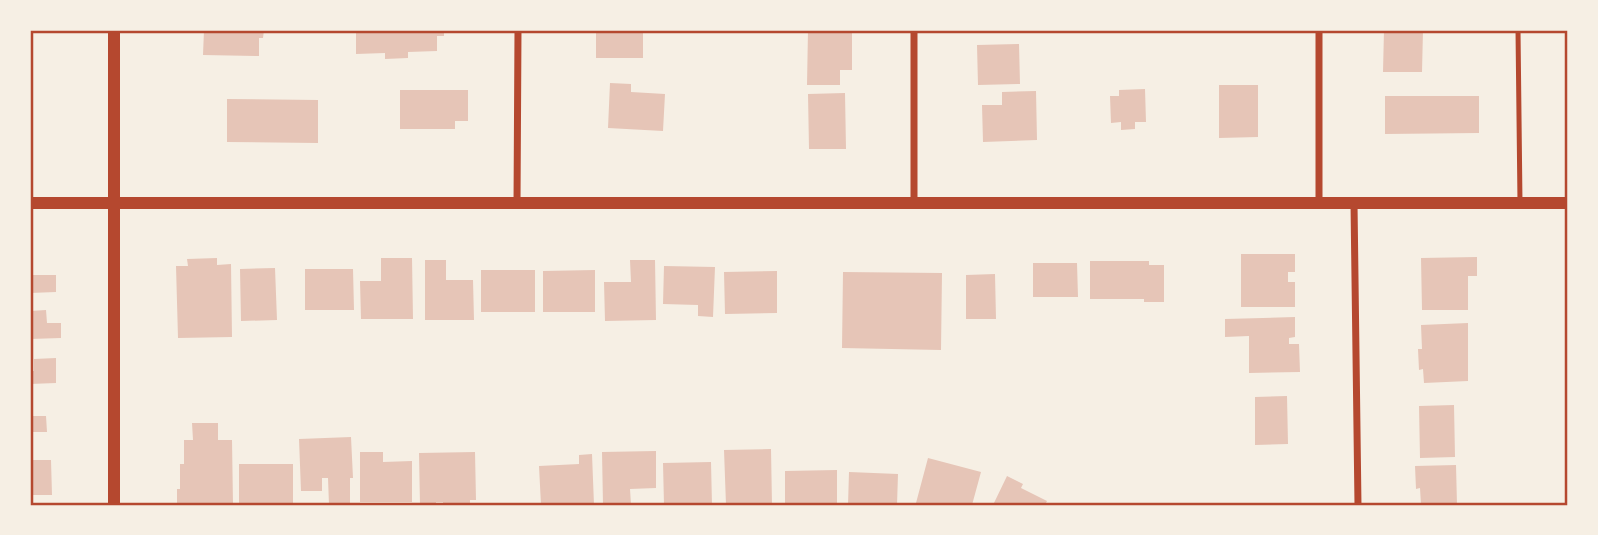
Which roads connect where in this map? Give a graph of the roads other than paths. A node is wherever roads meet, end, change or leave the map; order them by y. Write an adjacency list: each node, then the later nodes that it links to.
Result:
1 (114, 30): 7 (street)
2 (518, 30): 8 (street)
3 (914, 30): 9 (street)
4 (1319, 30): 10 (street)
5 (1518, 30): 12 (lane)
6 (30, 203): 7 (street)
7 (114, 203): 8 (street); 14 (street)
8 (517, 203): 9 (street)
9 (914, 203): 10 (street)
10 (1319, 203): 11 (street)
11 (1354, 203): 12 (street); 15 (street)
12 (1520, 203): 13 (street)
13 (1568, 203)
14 (114, 505)
15 (1358, 505)

